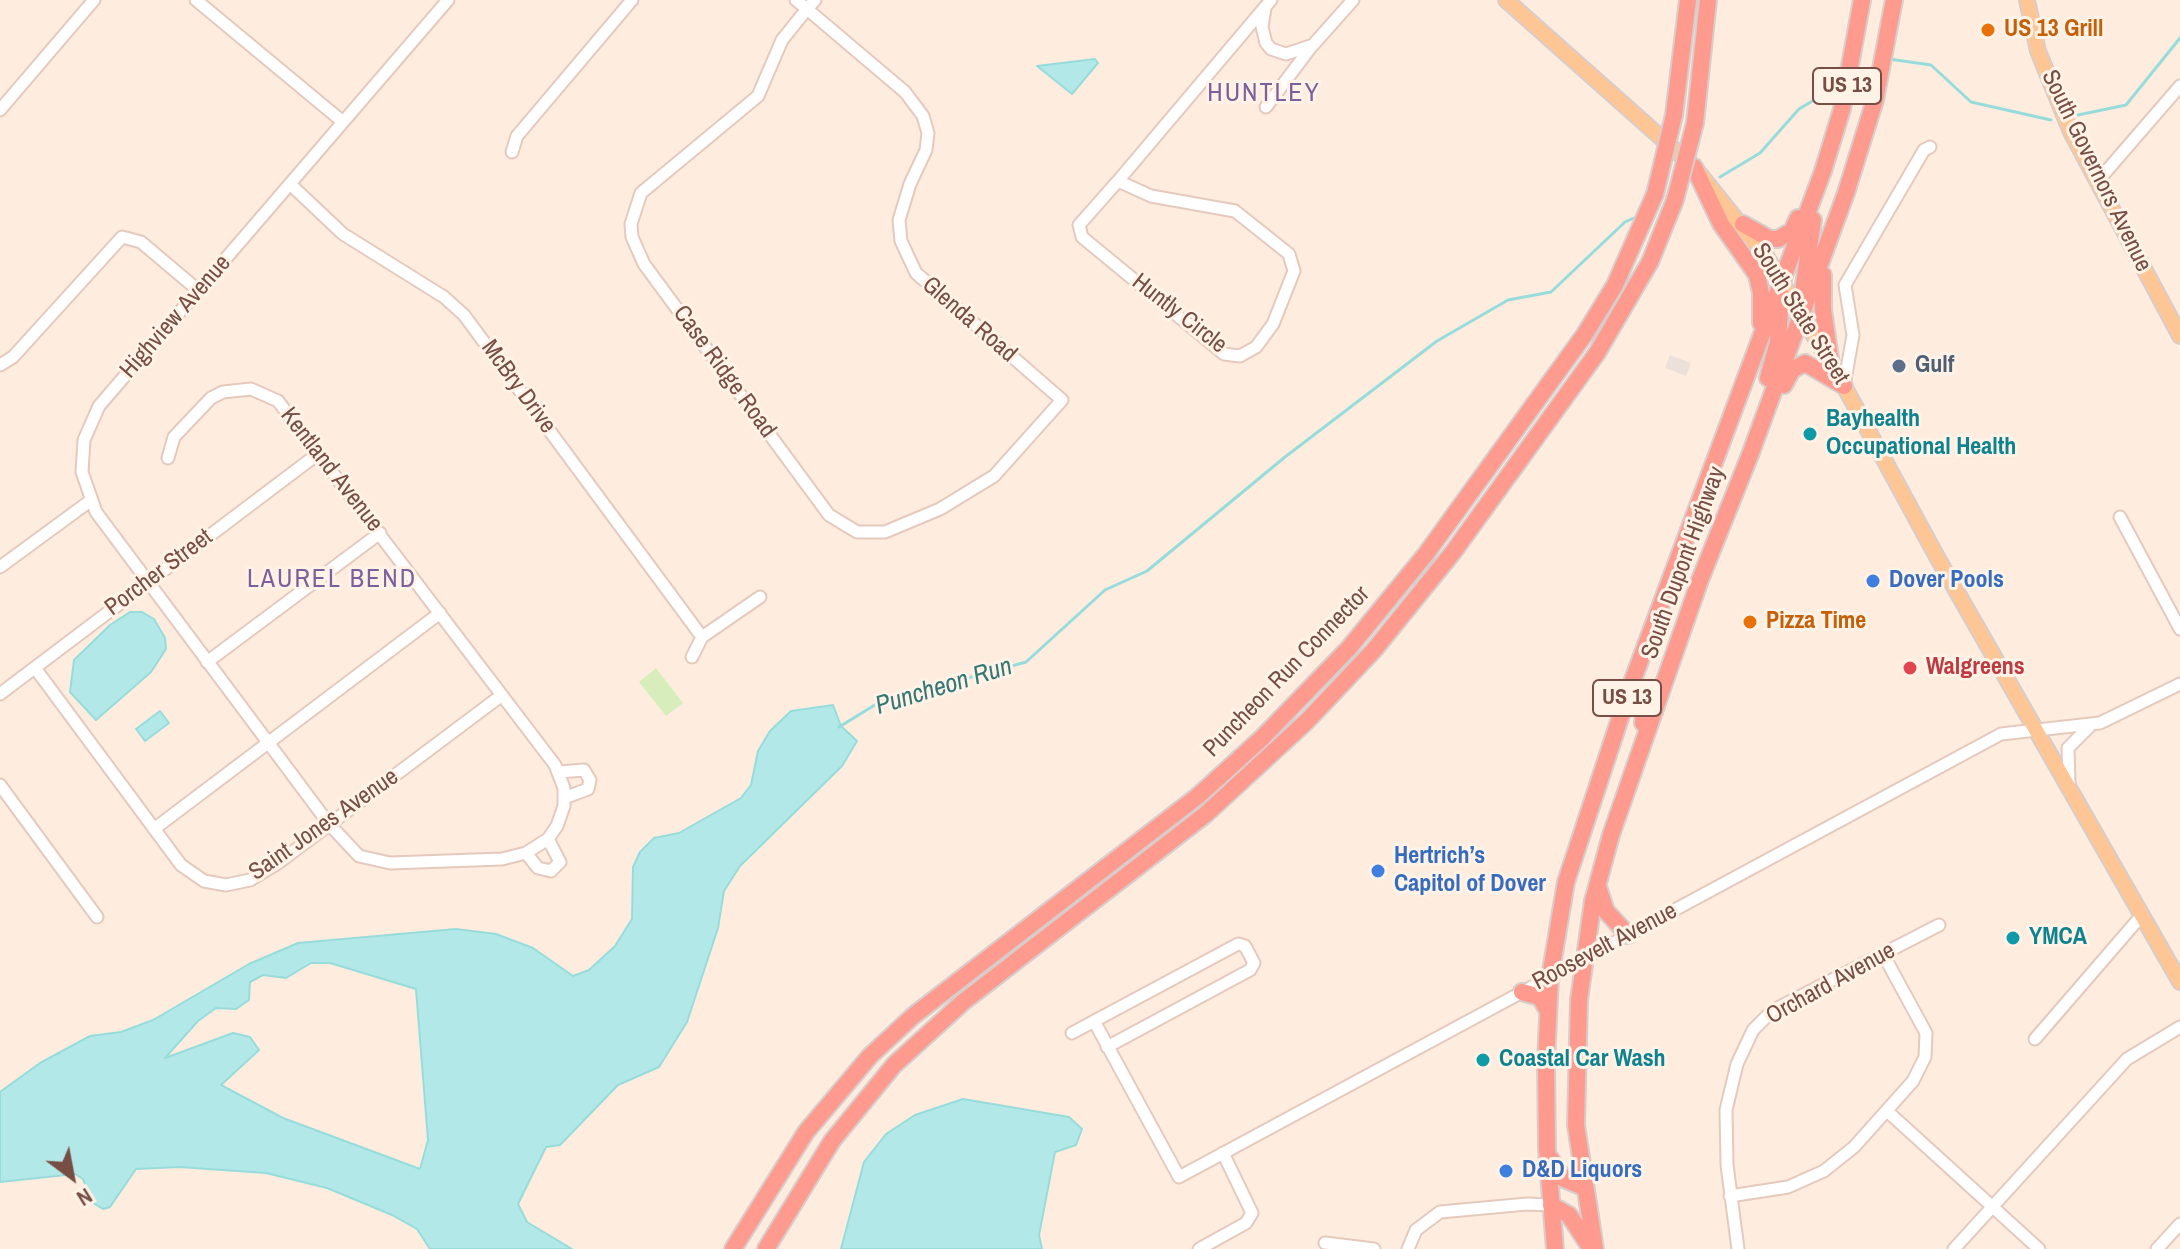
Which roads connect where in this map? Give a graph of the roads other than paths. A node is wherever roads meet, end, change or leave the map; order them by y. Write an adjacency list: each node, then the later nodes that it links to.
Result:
1 (94, 0): 21 (street)
2 (196, 0): 22 (street)
3 (448, 0): 22 (street, Highview Avenue)
4 (632, 0): 24 (street)
5 (796, 0): 13 (street, Glenda Road)
6 (1353, 0): 16 (street)
7 (1506, 0): 25 (main road, South State Street)
8 (1688, 0): 99 (highway, Puncheon Run Connector, bridge)
9 (1708, 0): 101 (highway, Puncheon Run Connector, bridge)
10 (1862, 0): 20 (highway, South Dupont Highway / US 13)
11 (2027, 0): 28 (main road, South Governors Avenue)
12 (1894, 1): 31 (highway, South Dupont Highway / US 13)
13 (811, 4): 40 (street, Glenda Road); 40 (street, Case Ridge Road)
14 (1268, 4): 15 (street, Huntly Circle); 17 (street, Huntly Circle)
15 (1266, 43): 16 (street); 17 (street)
16 (1313, 45): 19 (street)
17 (1232, 46): 27 (street, Huntly Circle)
18 (2180, 86): 28 (street)
19 (1266, 107)
20 (1842, 109): 26 (highway, South Dupont Highway / US 13); 30 (highway)
21 (0, 110)
22 (343, 122): 29 (street, Highview Avenue)
23 (1930, 147): 39 (street)
24 (512, 152)
25 (1694, 167): 30 (main road, South State Street); 36 (highway)
26 (1823, 171): 32 (highway, South Dupont Highway / US 13); 34 (highway)
27 (1118, 181): 27 (street, Huntly Circle)
28 (2097, 182): 35 (main road, South Governors Avenue)
29 (290, 184): 33 (street, Highview Avenue); 53 (street, McBry Drive)
30 (1743, 224): 32 (main road, South State Street)
31 (1825, 254): 34 (highway, South Dupont Highway / US 13); 38 (highway)
32 (1782, 282): 34 (main road, South State Street); 36 (highway, South Dupont Highway / US 13); 48 (highway)
33 (199, 291): 37 (street); 44 (street, Highview Avenue)
34 (1801, 317): 38 (main road, South State Street); 42 (highway, South Dupont Highway / US 13)
35 (2180, 336)
36 (1757, 346): 58 (highway, South Dupont Highway / US 13)
37 (0, 365)
38 (1831, 365): 39 (main road, South State Street)
39 (1844, 386): 42 (highway); 62 (main road, South State Street)
40 (1062, 400)
41 (319, 453): 43 (street, Kentland Avenue); 46 (street, Kentland Avenue); 49 (street, Porcher Street)
42 (1750, 455): 48 (highway, South Dupont Highway / US 13)
43 (168, 458)
44 (90, 501): 47 (street); 49 (street, Highview Avenue)
45 (2120, 517): 52 (street)
46 (380, 533): 51 (street, Kentland Avenue); 55 (street)
47 (0, 567)
48 (1700, 580): 68 (highway, South Dupont Highway / US 13)
49 (147, 582): 55 (street, Highview Avenue); 56 (street, Porcher Street)
50 (760, 597): 53 (street)
51 (440, 613): 60 (street, Kentland Avenue); 63 (street)
52 (2180, 629)
53 (702, 637): 54 (street)
54 (692, 657)
55 (207, 662): 63 (street)
56 (35, 668): 59 (street, Porcher Street); 70 (street, Saint Jones Avenue)
57 (2180, 684): 61 (street)
58 (1631, 685): 68 (highway); 80 (highway, South Dupont Highway / US 13)
59 (0, 694)
60 (502, 695): 64 (street, Kentland Avenue); 69 (street, Saint Jones Avenue)
61 (2092, 725): 62 (street, Roosevelt Avenue); 66 (street)
62 (2036, 729): 66 (main road, South State Street); 77 (street, Roosevelt Avenue)
63 (268, 743): 69 (street); 70 (street)
64 (559, 772): 67 (street, Kentland Avenue); 67 (street)
65 (0, 785): 75 (street)
66 (2069, 789): 74 (main road, South State Street)
67 (564, 798): 71 (street)
68 (1616, 820): 73 (highway, South Dupont Highway / US 13)
69 (329, 824): 70 (street, Saint Jones Avenue); 72 (street)
70 (154, 829)
71 (548, 839): 72 (street); 72 (street)
72 (526, 853)
73 (1597, 886): 77 (highway); 79 (highway, South Dupont Highway / US 13)
74 (2142, 915): 81 (main road, South State Street); 88 (street)
75 (97, 917)
76 (1939, 925): 78 (street, Orchard Avenue)
77 (1628, 935): 79 (street, Roosevelt Avenue)
78 (1883, 954): 90 (street); 94 (street, Orchard Avenue)
79 (1584, 959): 80 (street, Roosevelt Avenue); 83 (highway, South Dupont Highway / US 13)
80 (1553, 975): 82 (street, Roosevelt Avenue); 83 (highway); 84 (highway, South Dupont Highway / US 13)
81 (2180, 982)
82 (1522, 992): 84 (highway); 92 (street, Roosevelt Avenue)
83 (1579, 1000): 93 (highway, South Dupont Highway / US 13)
84 (1548, 1011): 91 (highway, South Dupont Highway / US 13)
85 (1094, 1021): 87 (street); 89 (street); 89 (street)
86 (2180, 1027): 96 (street)
87 (1072, 1033)
88 (2035, 1039)
89 (1107, 1047): 92 (street, Roosevelt Avenue)
90 (1887, 1111): 94 (street); 96 (street)
91 (1547, 1149): 93 (highway); 95 (highway, South Dupont Highway / US 13)
92 (1223, 1153): 100 (street)
93 (1583, 1187): 105 (highway, South Dupont Highway / US 13)
94 (1730, 1196): 106 (street, Orchard Avenue)
95 (1551, 1205): 103 (street); 104 (highway, South Dupont Highway / US 13); 105 (highway)
96 (1993, 1207): 107 (street); 108 (street)
97 (2180, 1224): 109 (street)
98 (1325, 1243): 102 (street)
99 (736, 1244)
100 (1206, 1247)
101 (766, 1249)
102 (1374, 1249)
103 (1408, 1249)
104 (1555, 1249)
105 (1593, 1249)
106 (1738, 1249)
107 (1954, 1249)
108 (2039, 1249)
109 (2157, 1249)

